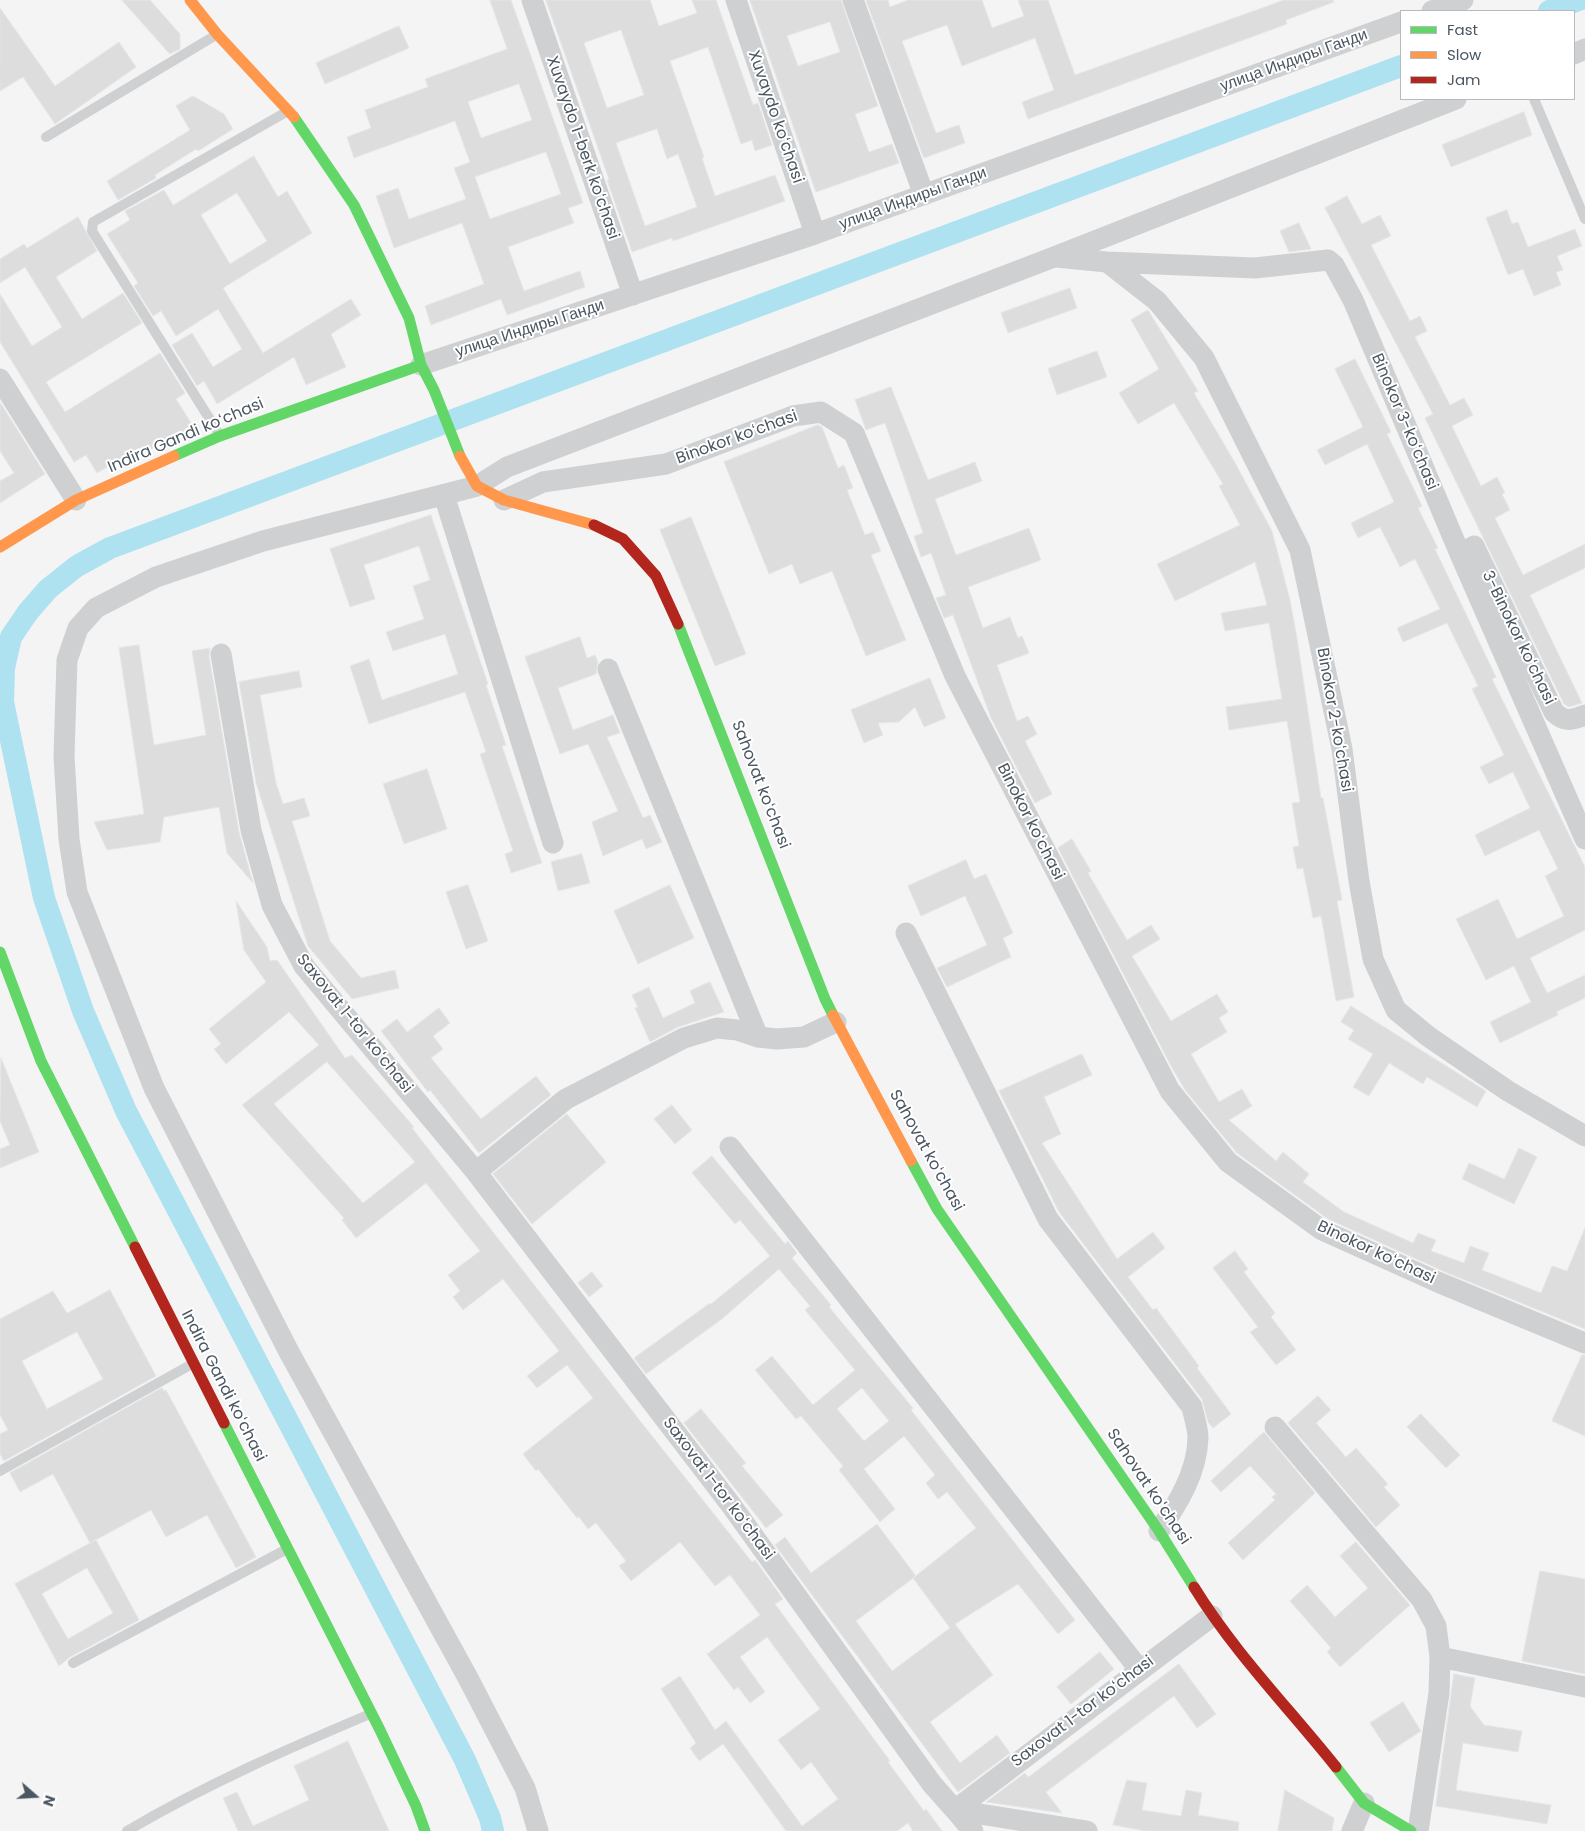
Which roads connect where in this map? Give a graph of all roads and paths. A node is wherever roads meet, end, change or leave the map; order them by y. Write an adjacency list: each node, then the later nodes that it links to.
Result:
1 (190, 0): 8 (street)
2 (532, 0): 18 (street, Xuvaydo 1-berk koʻchasi)
3 (736, 0): 15 (street, Xuvaydo koʻchasi)
4 (853, 0): 13 (street)
5 (1462, 0): 6 (street)
6 (1435, 10)
7 (1400, 22): 13 (street, улица Индиры Ганди)
8 (217, 34): 11 (street); 12 (lane)
9 (1453, 100): 16 (street)
10 (1534, 100): 14 (lane)
11 (289, 110): 19 (street); 21 (lane)
12 (46, 137)
13 (924, 195): 15 (street, улица Индиры Ганди)
14 (1585, 219)
15 (815, 234): 18 (street, улица Индиры Ганди)
16 (1054, 257): 17 (street, Binokor 3-koʻchasi); 22 (street)
17 (1107, 262): 27 (street, Binokor 3-koʻchasi); 37 (street, Binokor 2-koʻchasi)
18 (633, 295): 19 (street, улица Индиры Ганди)
19 (421, 365): 21 (street, Indira Gandi koʻchasi); 22 (street)
20 (0, 379): 24 (street)
21 (220, 436): 24 (street, Indira Gandi koʻchasi)
22 (477, 486): 23 (street); 25 (street, Sahovat koʻchasi)
23 (444, 495): 32 (street); 56 (street)
24 (76, 500): 26 (street, Indira Gandi koʻchasi)
25 (504, 500): 35 (street, Sahovat koʻchasi); 40 (street, Binokor koʻchasi)
26 (0, 547)
27 (1460, 554): 30 (street, 3-Binokor koʻchasi); 31 (street, Binokor 3-koʻchasi)
28 (221, 654): 39 (street, Saxovat 1-tor koʻchasi)
29 (608, 669): 36 (street)
30 (1585, 714)
31 (1585, 839)
32 (553, 843)
33 (906, 934): 44 (street)
34 (0, 952): 41 (street, Indira Gandi koʻchasi)
35 (836, 1022): 36 (street); 44 (street, Sahovat koʻchasi)
36 (758, 1037): 39 (street)
37 (1585, 1136)
38 (730, 1146): 49 (street)
39 (476, 1172): 53 (street, Saxovat 1-tor koʻchasi)
40 (1585, 1343)
41 (193, 1364): 43 (lane); 45 (street, Indira Gandi koʻchasi)
42 (1274, 1427): 47 (street)
43 (0, 1471)
44 (1159, 1531): 46 (street, Sahovat koʻchasi)
45 (287, 1548): 48 (lane); 51 (street, Indira Gandi koʻchasi)
46 (1212, 1616): 49 (street, Saxovat 1-tor koʻchasi); 52 (street, Sahovat koʻchasi)
47 (1440, 1657): 50 (street); 61 (street)
48 (73, 1664)
49 (1139, 1668): 53 (street, Saxovat 1-tor koʻchasi)
50 (1585, 1687)
51 (371, 1714): 54 (lane); 55 (street, Indira Gandi koʻchasi)
52 (1364, 1803): 59 (street); 60 (street, Sahovat koʻchasi)
53 (955, 1810): 57 (street); 58 (street)
54 (127, 1831)
55 (425, 1831)
56 (538, 1831)
57 (973, 1831)
58 (1086, 1831)
59 (1352, 1831)
60 (1411, 1831)
61 (1418, 1831)

